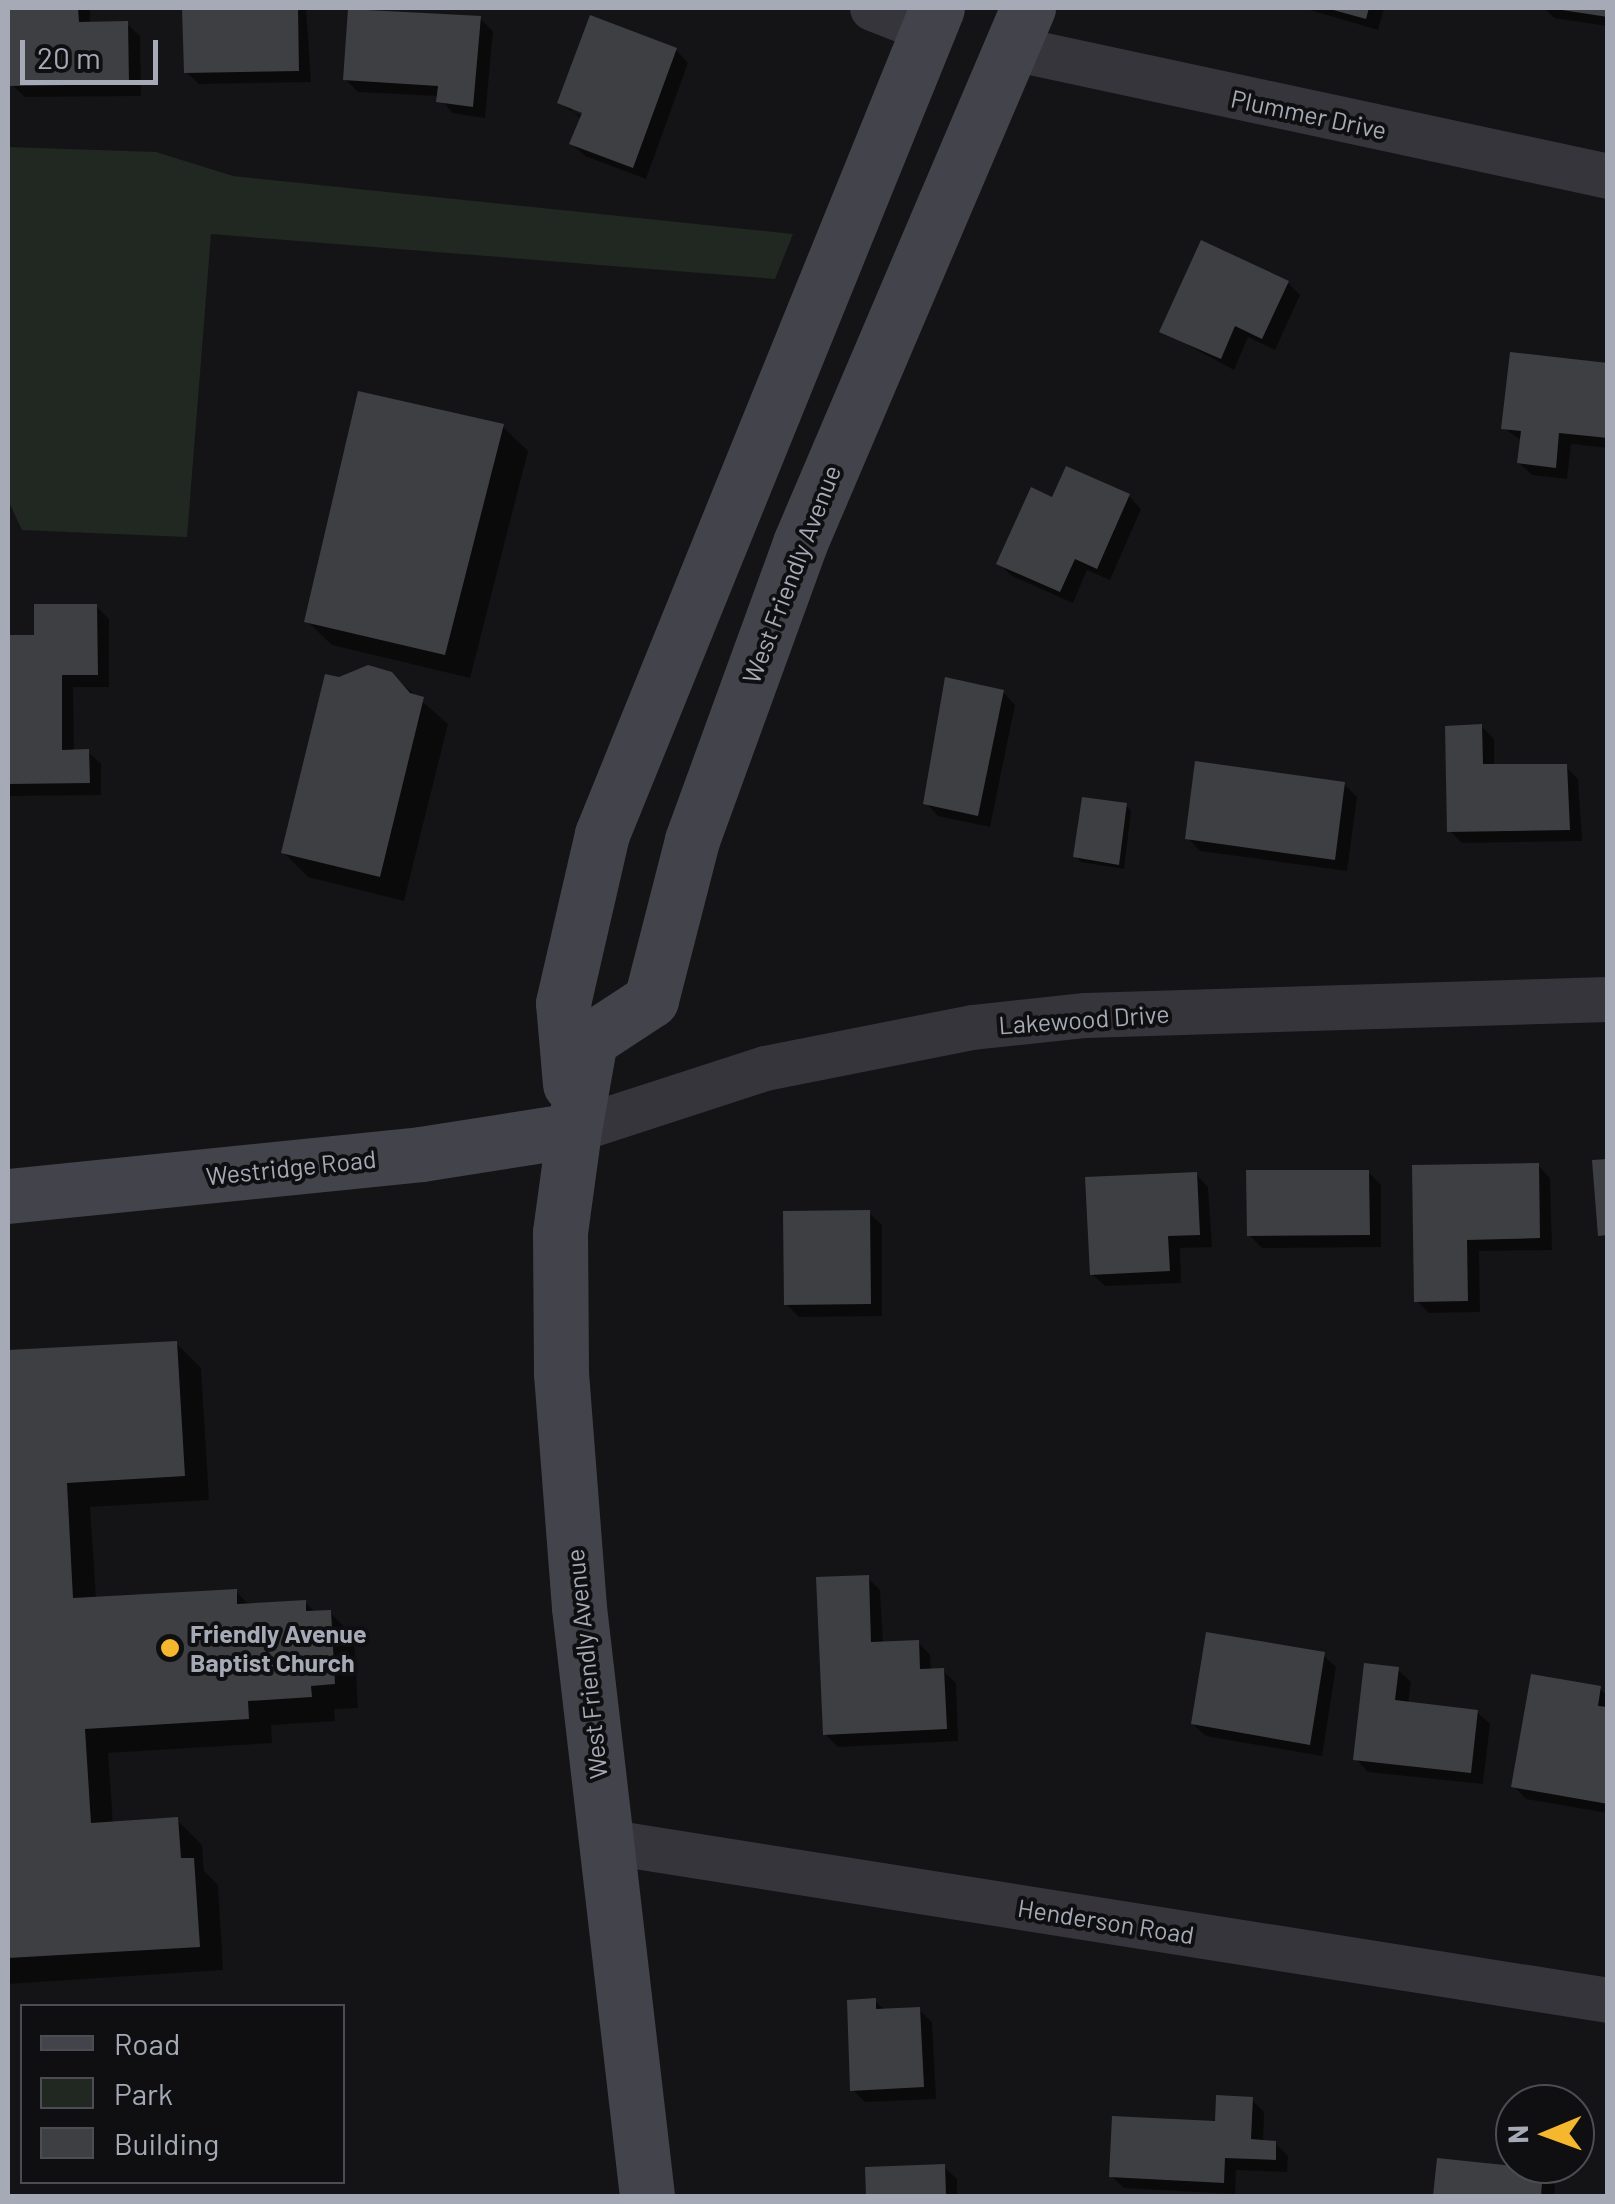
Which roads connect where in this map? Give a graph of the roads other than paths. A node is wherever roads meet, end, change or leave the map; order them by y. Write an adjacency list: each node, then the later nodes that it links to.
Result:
1 (872, 8): 2 (street)
2 (932, 19): 6 (main road, West Friendly Avenue)
3 (1020, 28): 4 (street, Plummer Drive); 6 (main road, West Friendly Avenue)
4 (1608, 176)
5 (1608, 998): 6 (street, Lakewood Drive)
6 (574, 1130): 7 (main road, Westridge Road); 8 (main road, West Friendly Avenue)
7 (8, 1196)
8 (604, 1841): 9 (street, Henderson Road); 10 (main road, West Friendly Avenue)
9 (1608, 2000)
10 (647, 2196)

